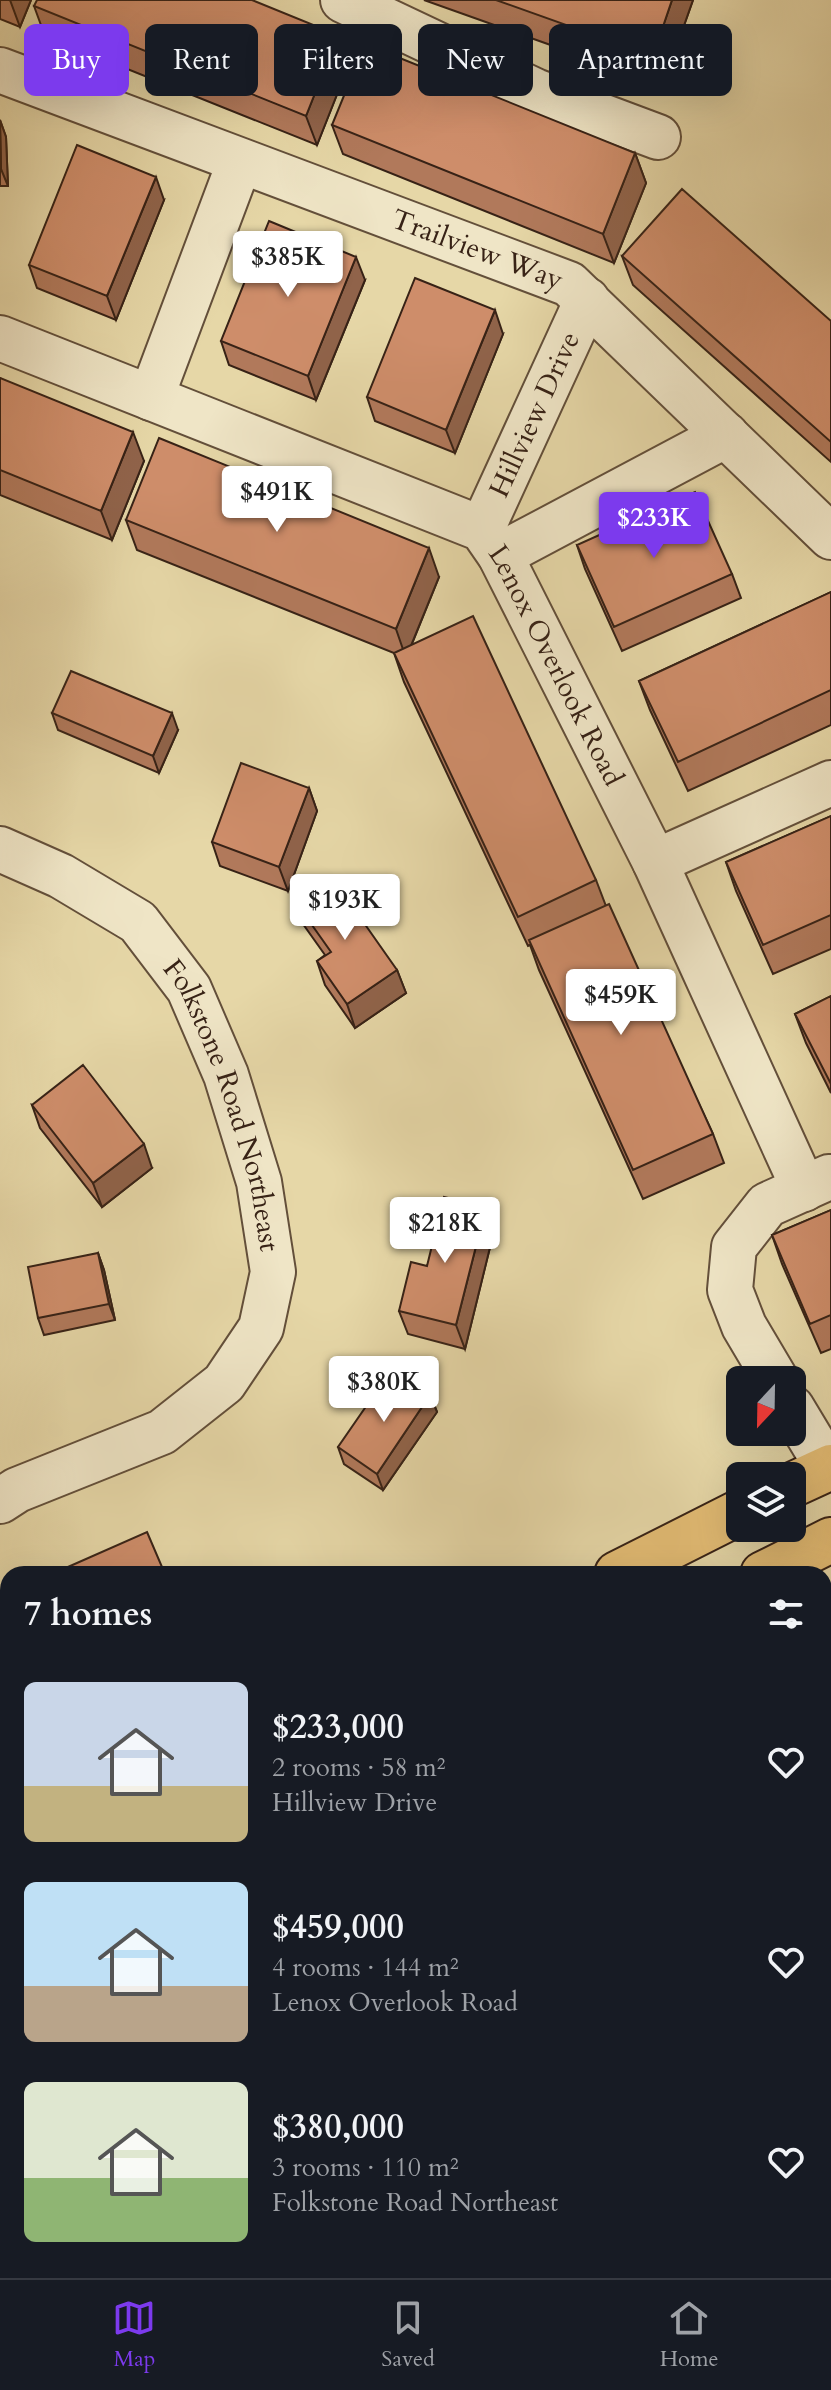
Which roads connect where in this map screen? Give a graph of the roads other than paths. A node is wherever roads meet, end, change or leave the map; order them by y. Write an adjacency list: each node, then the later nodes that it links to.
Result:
1 (343, 0): 3 (street)
2 (0, 70): 4 (street, Trailview Way)
3 (658, 137)
4 (240, 161): 5 (street, Trailview Way); 7 (street)
5 (587, 300): 8 (street, Trailview Way); 10 (street, Hillview Drive)
6 (0, 338): 7 (street, Lenox Overlook Road)
7 (151, 398): 10 (street, Lenox Overlook Road)
8 (726, 435): 9 (street, Trailview Way); 10 (street, Hillview Drive)
9 (831, 537)
10 (491, 542): 13 (street, Lenox Overlook Road)
11 (831, 783): 13 (street)
12 (0, 849): 18 (street, Folkstone Road Northeast)
13 (655, 862): 14 (street, Lenox Overlook Road)
14 (817, 1183): 15 (street)
15 (768, 1366)
16 (806, 1444): 17 (street)
17 (817, 1473)
18 (0, 1501)
19 (726, 1519): 21 (main road)
20 (831, 1540): 22 (main road)
21 (633, 1566)
22 (779, 1566)

